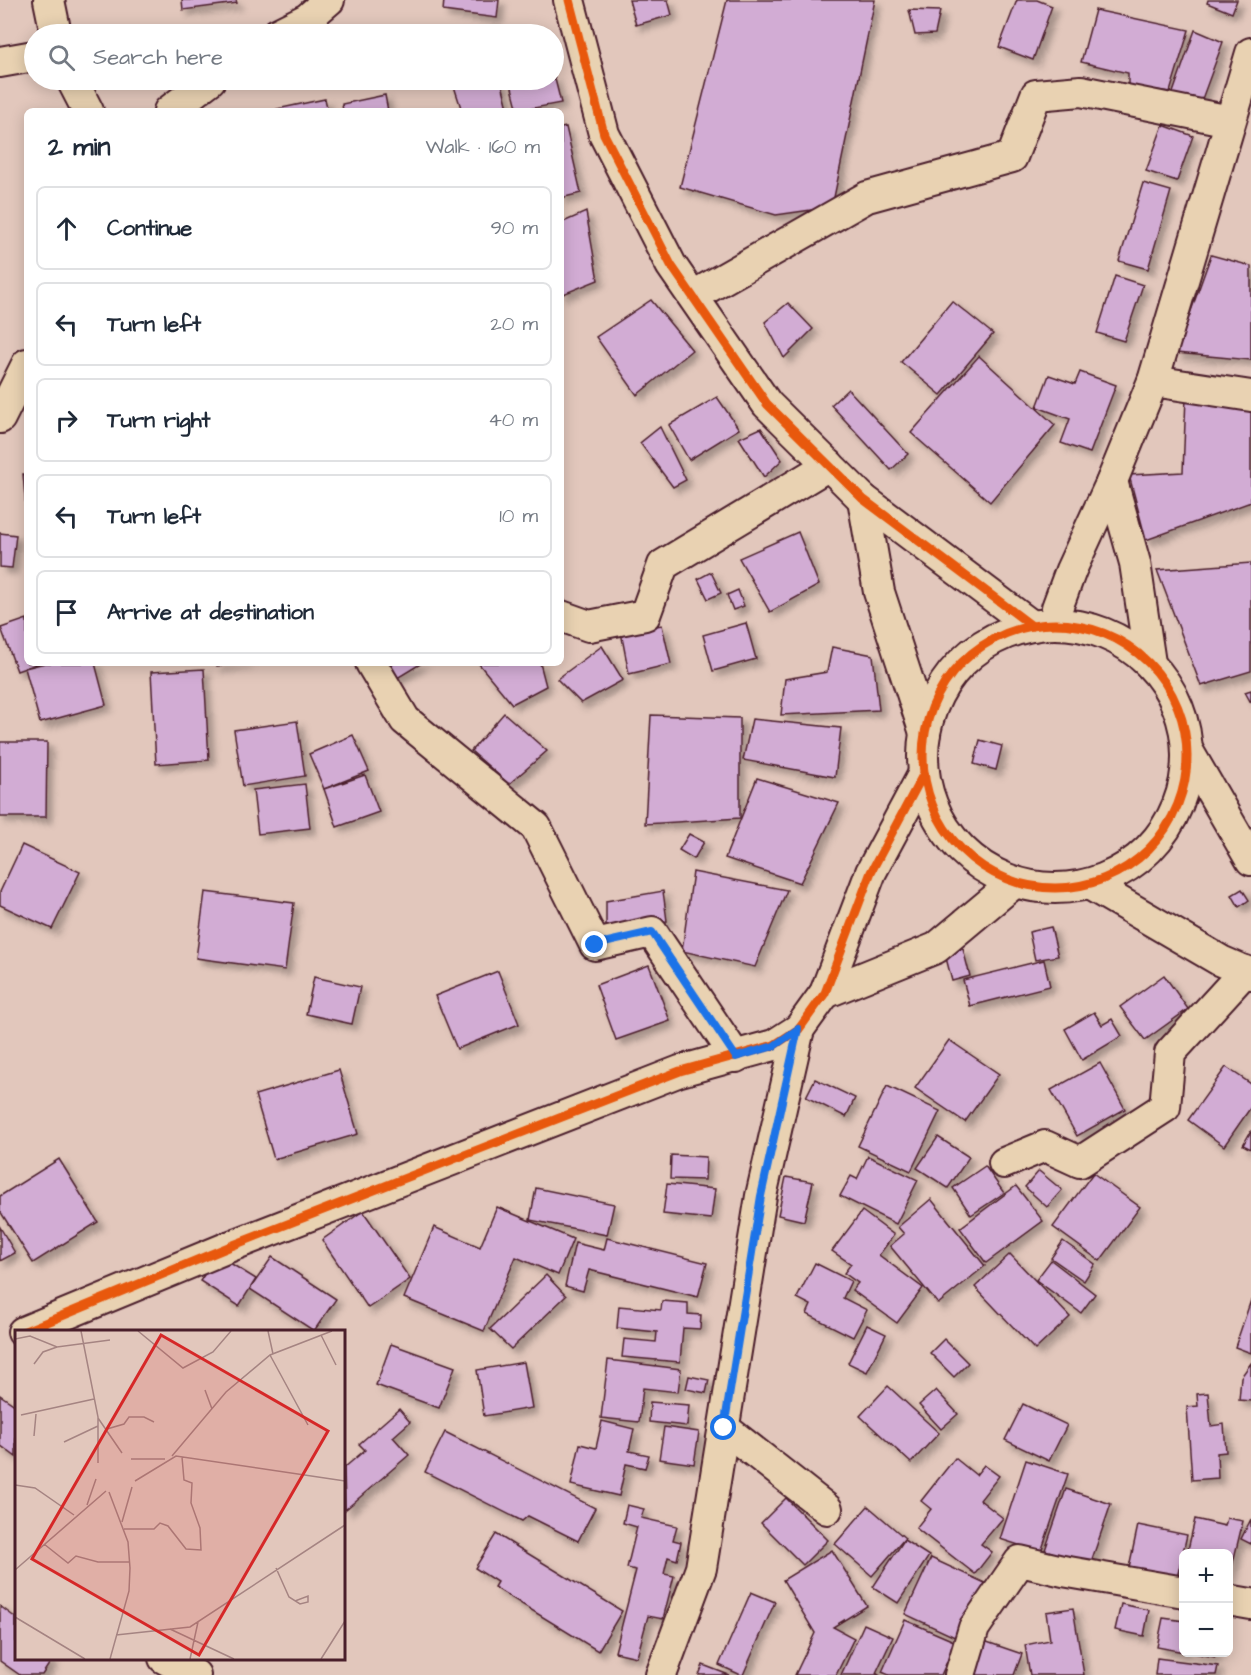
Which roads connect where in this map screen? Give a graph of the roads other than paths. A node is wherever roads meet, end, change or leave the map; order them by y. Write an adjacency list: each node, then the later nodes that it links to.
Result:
1 (49, 0): 4 (street)
2 (329, 0): 5 (street)
3 (569, 0): 14 (street)
4 (54, 24)
5 (297, 24)
6 (1251, 53): 13 (street)
7 (24, 58): 8 (street)
8 (0, 62)
9 (77, 90): 11 (street)
10 (197, 90): 12 (street)
11 (86, 108)
12 (173, 108)
13 (1230, 121): 14 (street); 16 (street)
14 (693, 296): 19 (street)
15 (24, 370): 18 (street)
16 (1153, 381): 17 (street); 20 (street)
17 (1251, 396)
18 (0, 418)
19 (829, 465): 21 (street); 22 (street)
20 (1112, 481): 23 (street); 24 (street)
21 (863, 499): 23 (street); 26 (street)
22 (564, 617)
23 (1043, 625): 24 (street); 26 (street)
24 (1150, 663): 27 (street)
25 (373, 666): 35 (street)
26 (925, 733): 28 (street)
27 (1188, 751): 29 (street); 31 (street)
28 (924, 772): 30 (street); 33 (street)
29 (1251, 860)
30 (1015, 882): 31 (street); 33 (street)
31 (1089, 884): 32 (street)
32 (1248, 972): 36 (street)
33 (825, 993): 34 (street)
34 (798, 1029): 35 (street); 40 (street)
35 (736, 1057): 37 (street)
36 (1004, 1163)
37 (28, 1330)
38 (15, 1334): 39 (street)
39 (0, 1341)
40 (724, 1428): 41 (street); 47 (street)
41 (827, 1509)
42 (1179, 1591): 48 (street)
43 (1233, 1601): 44 (street)
44 (1251, 1604)
45 (166, 1660): 46 (street)
46 (195, 1675)
47 (661, 1675)
48 (960, 1675)

